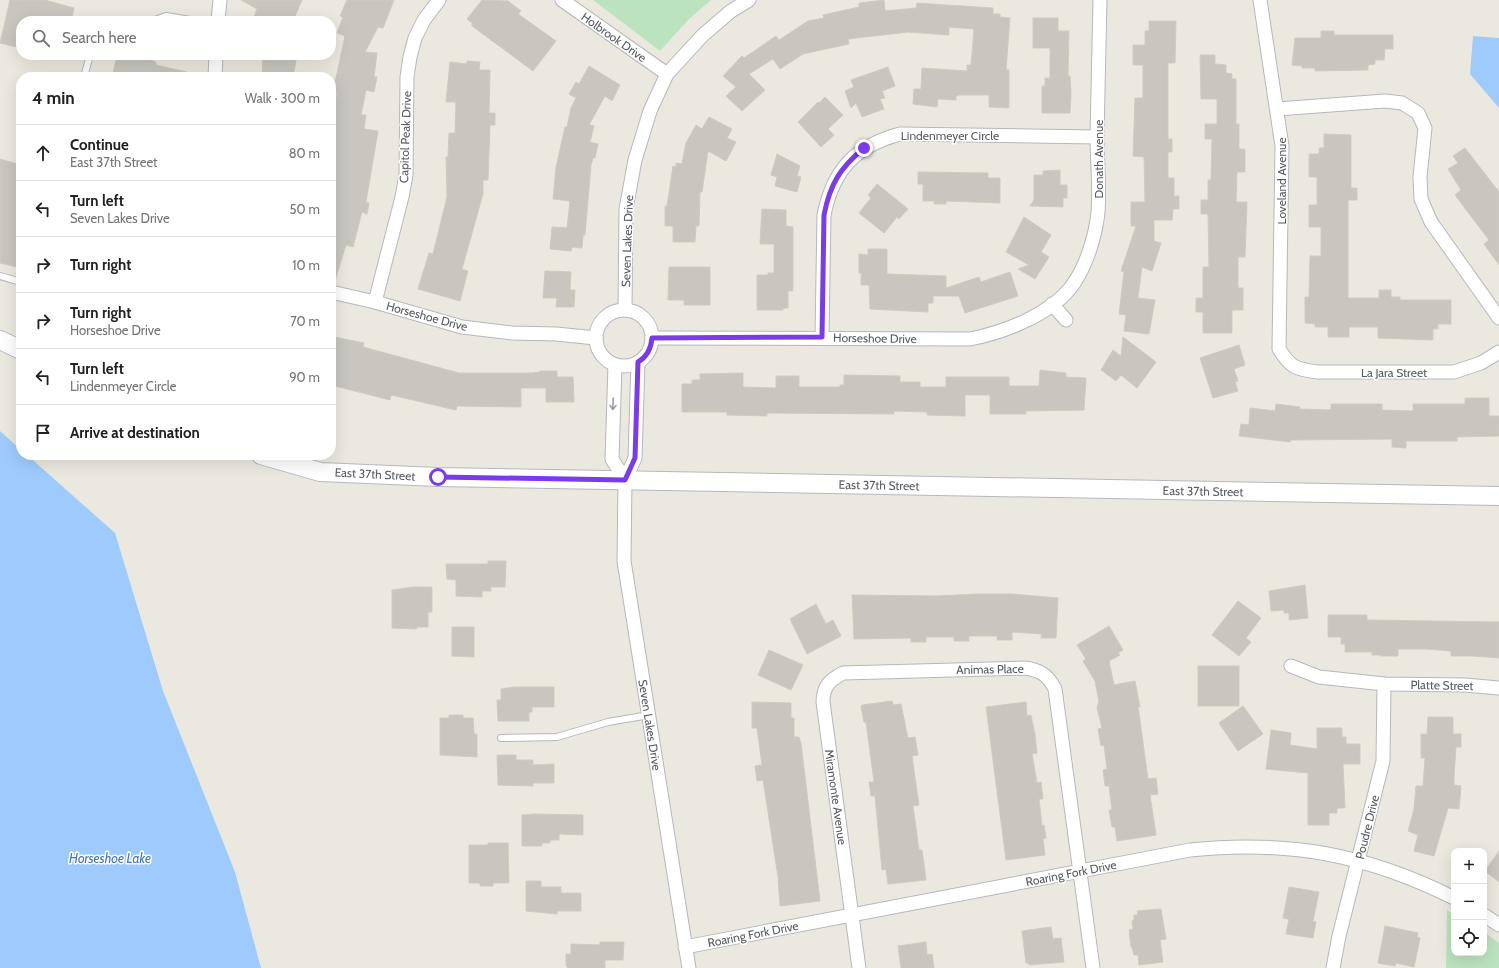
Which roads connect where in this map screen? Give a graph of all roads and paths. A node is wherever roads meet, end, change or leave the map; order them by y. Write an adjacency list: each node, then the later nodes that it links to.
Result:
1 (220, 0): 7 (street)
2 (439, 0): 18 (street, Capitol Peak Drive)
3 (562, 0): 12 (street, Holbrook Drive)
4 (749, 0): 12 (street, Seven Lakes Drive)
5 (1100, 0): 14 (street, Donath Avenue)
6 (1260, 0): 13 (street, Loveland Avenue)
7 (218, 16)
8 (89, 60): 10 (lane)
9 (216, 60): 11 (street)
10 (85, 72)
11 (216, 72)
12 (667, 74): 20 (street, Seven Lakes Drive)
13 (1277, 109): 21 (street); 29 (street, Loveland Avenue)
14 (1097, 136): 19 (street, Donath Avenue); 23 (street, Lindenmeyer Circle)
15 (0, 276): 16 (lane)
16 (16, 281)
17 (336, 293): 18 (street, Horseshoe Drive)
18 (375, 302): 24 (street, Horseshoe Drive)
19 (1052, 304): 22 (street); 23 (street, Horseshoe Drive)
20 (625, 310): 24 (street); 25 (street)
21 (1499, 318)
22 (1066, 320)
23 (822, 337): 25 (street, Horseshoe Drive)
24 (596, 338): 31 (street)
25 (652, 338): 30 (street)
26 (0, 340): 27 (main road)
27 (16, 348)
28 (1499, 352): 29 (street, La Jara Street)
29 (1287, 361)
30 (638, 362): 31 (street); 33 (street, Seven Lakes Drive)
31 (615, 365): 33 (street, one-way to 33)
32 (278, 460): 33 (main road, East 37th Street)
33 (625, 480): 34 (main road, East 37th Street); 39 (street, Seven Lakes Drive)
34 (1499, 496)
35 (1291, 666): 37 (street, Platte Street)
36 (830, 680): 42 (street, Animas Place); 44 (street, Miramonte Avenue)
37 (1384, 684): 38 (street, Platte Street); 41 (street, Poudre Drive)
38 (1499, 688)
39 (649, 716): 40 (lane); 47 (street, Seven Lakes Drive)
40 (501, 738)
41 (1358, 860): 42 (street, Roaring Fork Drive); 43 (street, Roaring Fork Drive); 51 (street, Poudre Drive)
42 (1080, 871): 44 (street, Roaring Fork Drive); 50 (street, Animas Place)
43 (1451, 897)
44 (852, 915): 47 (street, Roaring Fork Drive); 49 (street, Miramonte Avenue)
45 (1487, 917): 46 (street)
46 (1499, 925)
47 (685, 947): 48 (street, Seven Lakes Drive)
48 (689, 968)
49 (859, 968)
50 (1093, 968)
51 (1333, 968)

